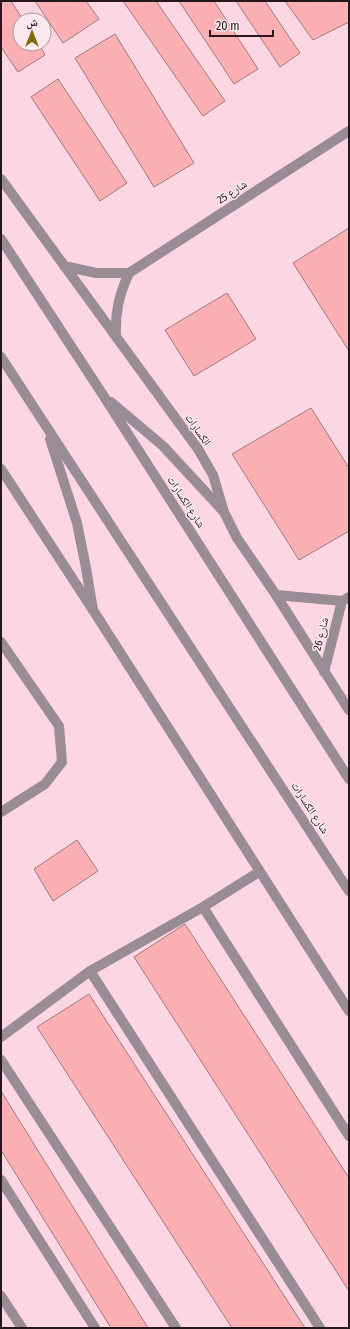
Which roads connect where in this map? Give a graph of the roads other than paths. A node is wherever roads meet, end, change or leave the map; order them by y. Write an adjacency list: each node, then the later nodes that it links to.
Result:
1 (349, 131): 5 (street, شارع 25)
2 (1, 179): 4 (street, الكسارات)
3 (1, 240): 8 (street, شارع الكسارات)
4 (64, 266): 5 (street); 6 (street, الكسارات)
5 (129, 273): 6 (street)
6 (116, 336): 11 (street, الكسارات)
7 (1, 357): 9 (street, شارع الكسارات)
8 (103, 395): 11 (street); 18 (street, شارع الكسارات)
9 (44, 424): 14 (street); 21 (street, شارع الكسارات)
10 (1, 469): 14 (street)
11 (224, 512): 12 (street, الكسارات)
12 (276, 595): 13 (street, شارع 26); 16 (street, الكسارات)
13 (345, 599): 16 (street, شارع 26)
14 (93, 610): 20 (street)
15 (1, 642): 19 (street)
16 (324, 672): 17 (street, الكسارات)
17 (349, 710)
18 (349, 778)
19 (1, 812)
20 (259, 872): 22 (street); 24 (street)
21 (349, 890)
22 (203, 907): 23 (street); 27 (street)
23 (90, 971): 25 (street); 33 (street)
24 (349, 1011)
25 (1, 1037)
26 (1, 1060): 32 (street)
27 (349, 1136)
28 (1, 1180): 31 (street)
29 (1, 1296): 30 (street)
30 (22, 1328)
31 (95, 1328)
32 (176, 1328)
33 (320, 1328)

